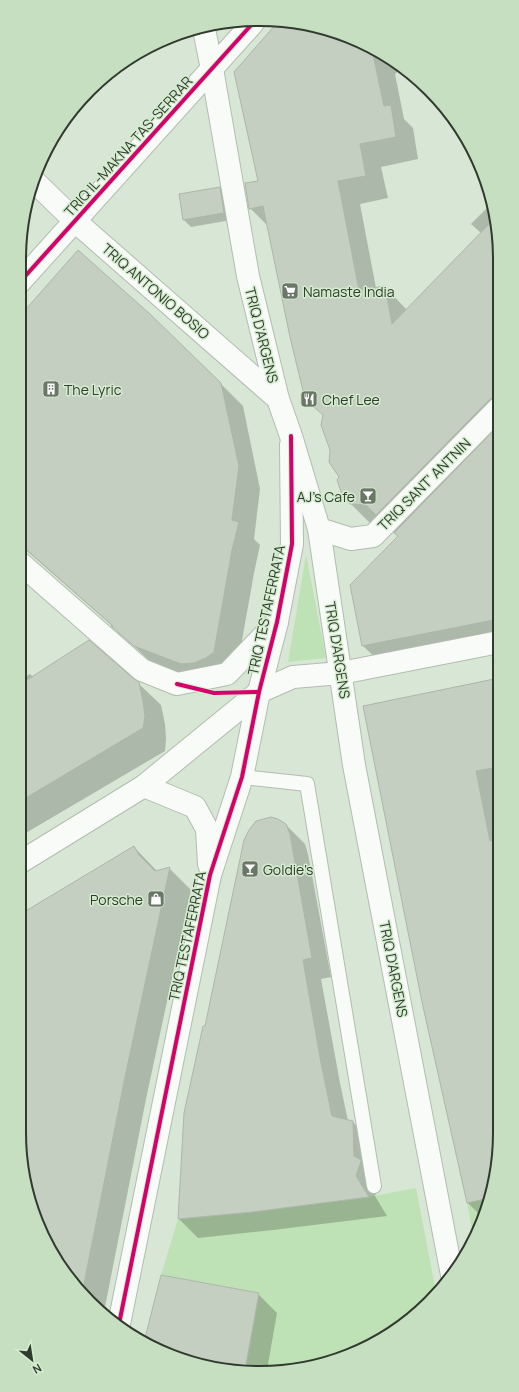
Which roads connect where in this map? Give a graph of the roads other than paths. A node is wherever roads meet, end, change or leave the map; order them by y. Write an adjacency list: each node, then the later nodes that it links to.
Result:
1 (250, 26): 3 (street, TRIQ IL-MAKNA TAS-SERRAR)
2 (205, 32): 3 (street, TRIQ D'ARGENS)
3 (212, 69): 5 (street, TRIQ IL-MAKNA TAS-SERRAR); 7 (street, TRIQ D'ARGENS)
4 (38, 185): 5 (street, TRIQ ANTONIO BOSIO)
5 (75, 221): 6 (street, TRIQ IL-MAKNA TAS-SERRAR); 7 (street, TRIQ ANTONIO BOSIO)
6 (26, 275)
7 (278, 399): 9 (street, TRIQ D'ARGENS)
8 (493, 414): 10 (street, TRIQ SANT' ANTNIN)
9 (291, 436): 10 (street, TRIQ D'ARGENS); 12 (street, TRIQ TESTAFERRATA)
10 (319, 529): 14 (street, TRIQ D'ARGENS)
11 (26, 568): 12 (street)
12 (277, 622): 15 (street, TRIQ TESTAFERRATA)
13 (493, 643): 14 (street)
14 (342, 673): 15 (street); 21 (street, TRIQ D'ARGENS)
15 (259, 692): 16 (street, TRIQ TESTAFERRATA); 17 (street)
16 (242, 777): 19 (street, TRIQ TESTAFERRATA); 20 (lane)
17 (144, 786): 18 (street); 19 (street, TRIQ TESTAFERRATA)
18 (26, 859)
19 (210, 875): 22 (street, TRIQ TESTAFERRATA)
20 (374, 1186)
21 (450, 1267)
22 (120, 1320)

